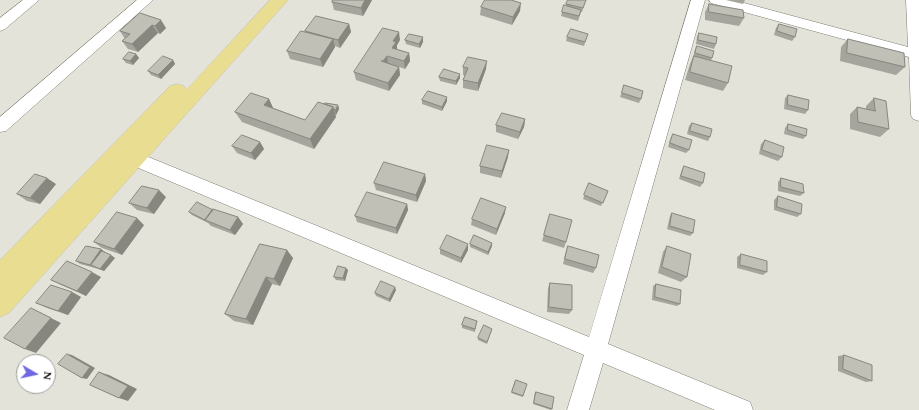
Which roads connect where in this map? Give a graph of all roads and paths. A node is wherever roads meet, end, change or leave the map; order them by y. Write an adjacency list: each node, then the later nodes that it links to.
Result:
1 (32, 0): 8 (street)
2 (146, 0): 12 (street)
3 (263, 0): 14 (main road)
4 (280, 0): 13 (main road)
5 (698, 0): 16 (street)
6 (716, 0): 9 (street)
7 (913, 0): 9 (street)
8 (0, 26)
9 (917, 49): 10 (street)
10 (918, 79): 11 (street)
11 (919, 115)
12 (0, 126)
13 (135, 159): 15 (main road); 16 (street)
14 (0, 277)
15 (0, 305)
16 (597, 349): 17 (street); 18 (street)
17 (578, 410)
18 (742, 410)

